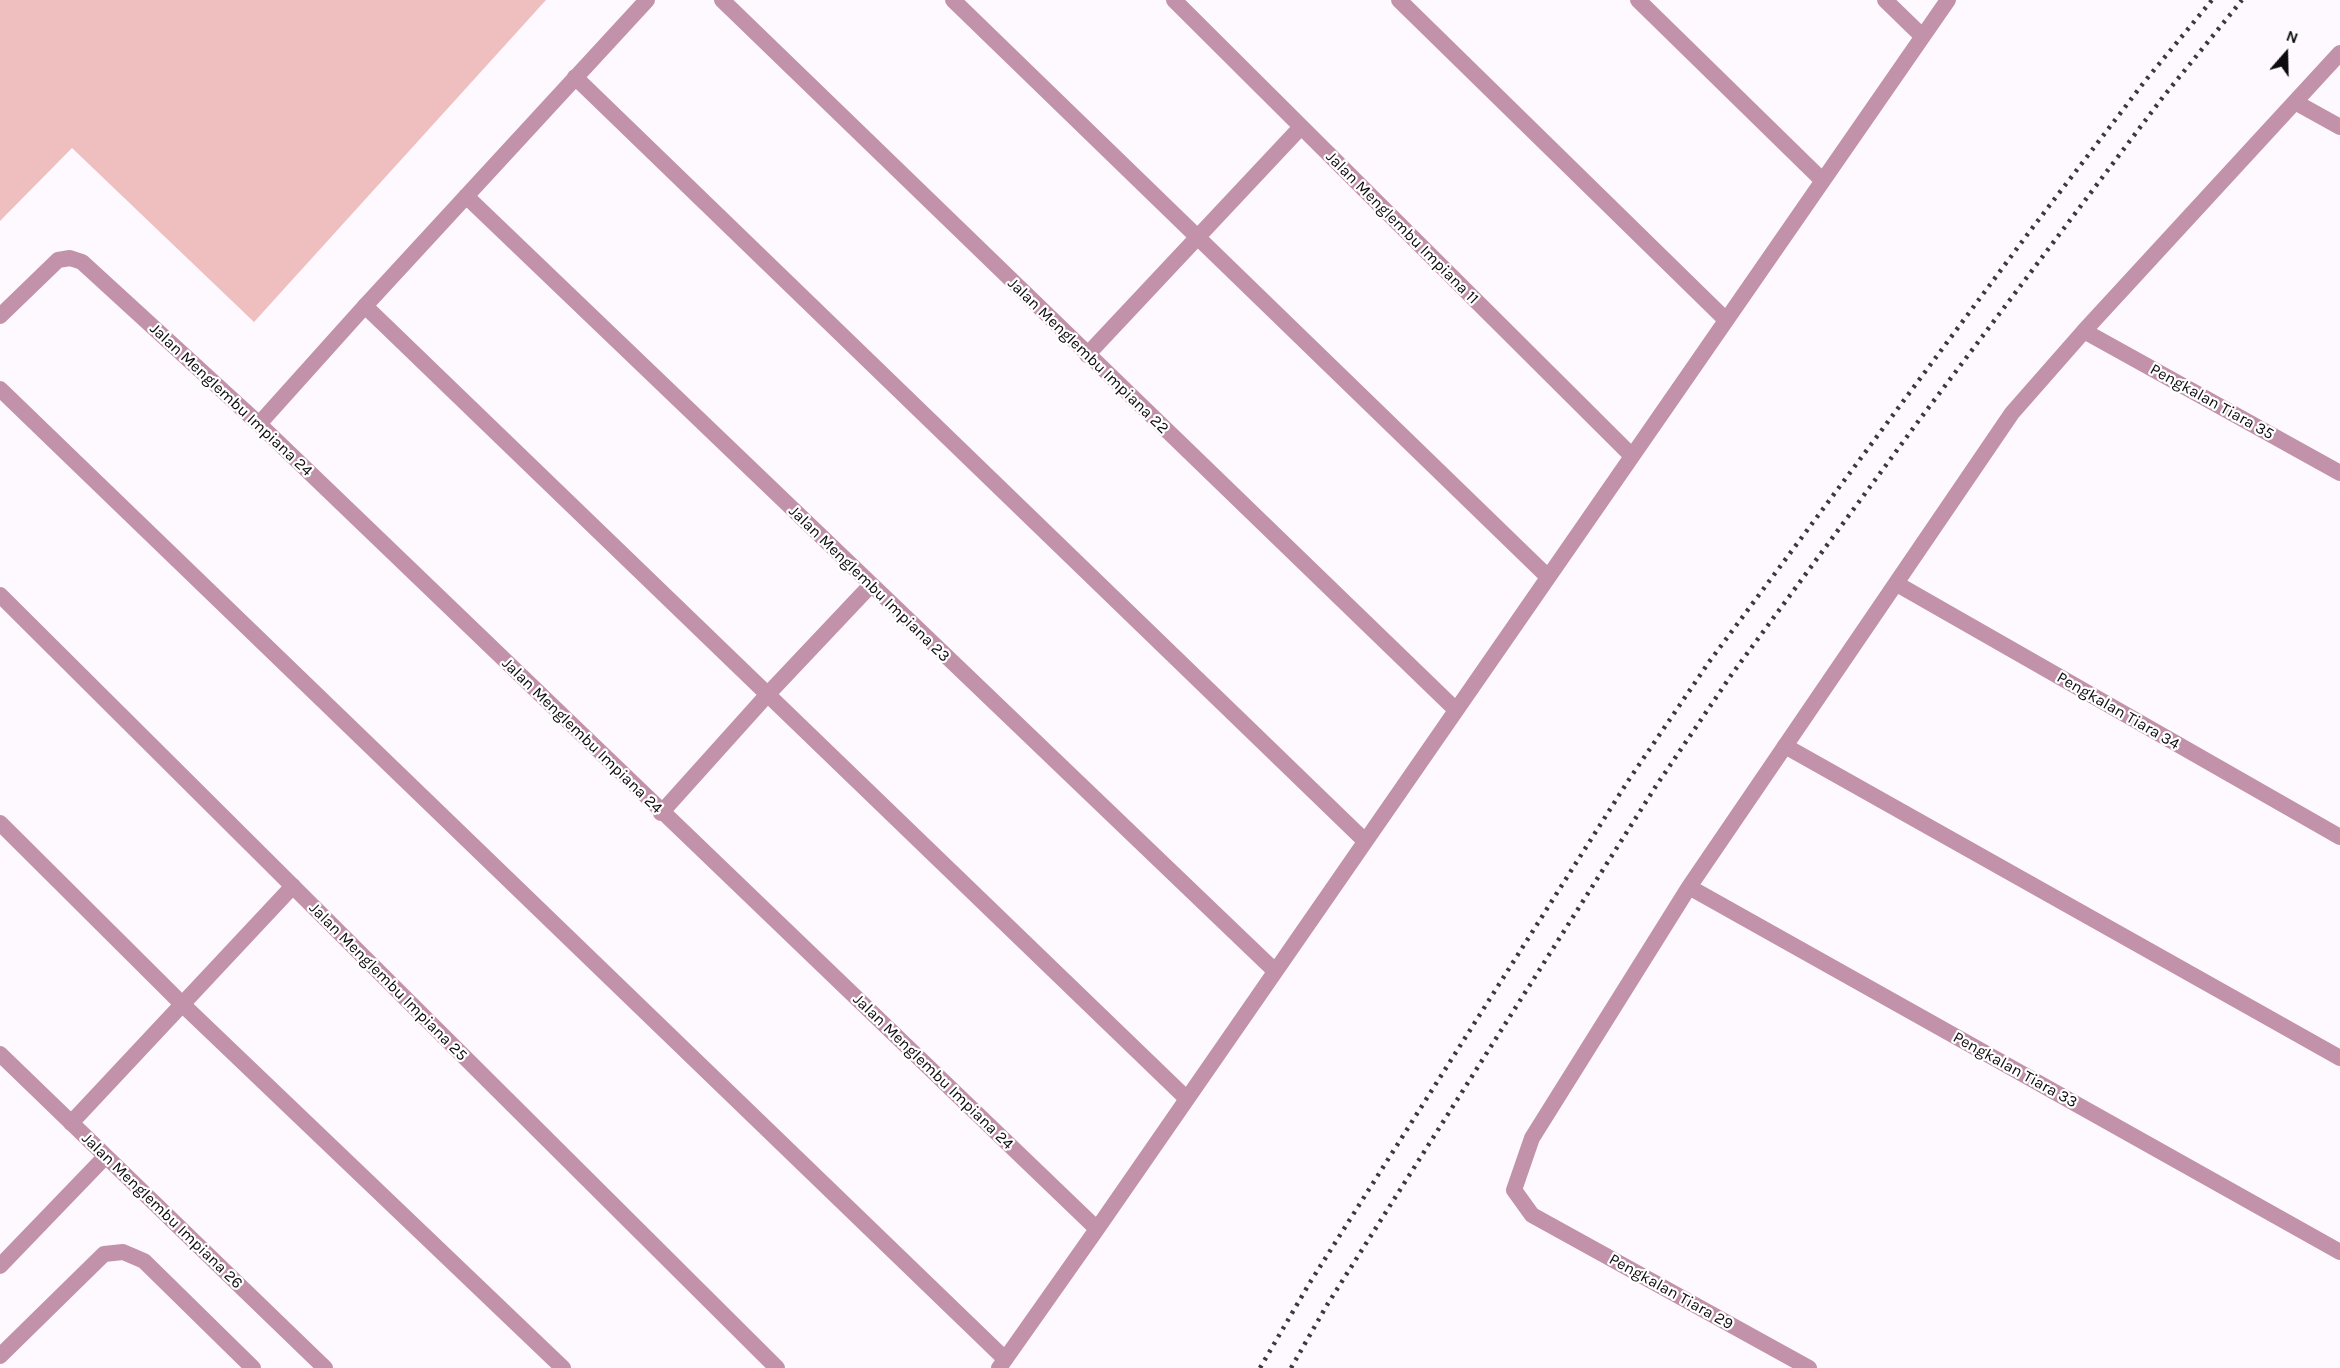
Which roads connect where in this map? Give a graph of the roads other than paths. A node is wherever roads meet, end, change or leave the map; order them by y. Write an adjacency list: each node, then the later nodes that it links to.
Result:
1 (646, 0): 11 (street)
2 (722, 0): 22 (street, Jalan Menglembu Impiana 22)
3 (953, 0): 17 (street)
4 (1174, 0): 14 (street, Jalan Menglembu Impiana 11)
5 (1399, 0): 20 (street)
6 (1638, 0): 15 (street)
7 (1885, 0): 9 (street)
8 (1947, 0): 9 (street)
9 (1922, 36): 15 (street)
10 (2340, 53): 12 (street)
11 (575, 77): 16 (street); 37 (street)
12 (2295, 102): 13 (street); 21 (street)
13 (2340, 127)
14 (1301, 128): 17 (street); 25 (street, Jalan Menglembu Impiana 11)
15 (1822, 180): 20 (street)
16 (466, 196): 18 (street); 29 (street, Jalan Menglembu Impiana 23)
17 (1198, 237): 22 (street); 27 (street)
18 (365, 306): 24 (street); 31 (street)
19 (0, 316): 24 (street, Jalan Menglembu Impiana 24)
20 (1726, 320): 25 (street)
21 (2084, 331): 26 (street, Pengkalan Tiara 35); 28 (street)
22 (1087, 355): 32 (street, Jalan Menglembu Impiana 22)
23 (0, 389): 51 (street)
24 (259, 424): 34 (street, Jalan Menglembu Impiana 24)
25 (1632, 456): 27 (street)
26 (2340, 473)
27 (1548, 577): 32 (street)
28 (1896, 584): 33 (street); 36 (street, Pengkalan Tiara 34)
29 (870, 586): 31 (street); 40 (street, Jalan Menglembu Impiana 23)
30 (0, 595): 38 (street, Jalan Menglembu Impiana 25)
31 (768, 694): 34 (street); 44 (street)
32 (1456, 710): 37 (street)
33 (1785, 746): 39 (street); 43 (street)
34 (661, 813): 47 (street, Jalan Menglembu Impiana 24)
35 (0, 823): 41 (street)
36 (2340, 837)
37 (1365, 841): 40 (street)
38 (292, 886): 41 (street); 55 (street, Jalan Menglembu Impiana 25)
39 (1689, 887): 48 (street, Pengkalan Tiara 33); 56 (street, Pengkalan Tiara 29)
40 (1275, 971): 44 (street)
41 (181, 1004): 45 (street); 54 (street)
42 (0, 1054): 45 (street, Jalan Menglembu Impiana 26)
43 (2340, 1058)
44 (1186, 1098): 47 (street)
45 (70, 1123): 46 (street, Jalan Menglembu Impiana 26)
46 (105, 1157): 49 (street); 53 (street, Jalan Menglembu Impiana 26)
47 (1097, 1229): 51 (street)
48 (2340, 1252)
49 (1, 1262)
50 (0, 1356): 52 (street)
51 (1002, 1364)
52 (253, 1368)
53 (324, 1368)
54 (563, 1368)
55 (777, 1368)
56 (1809, 1368)

